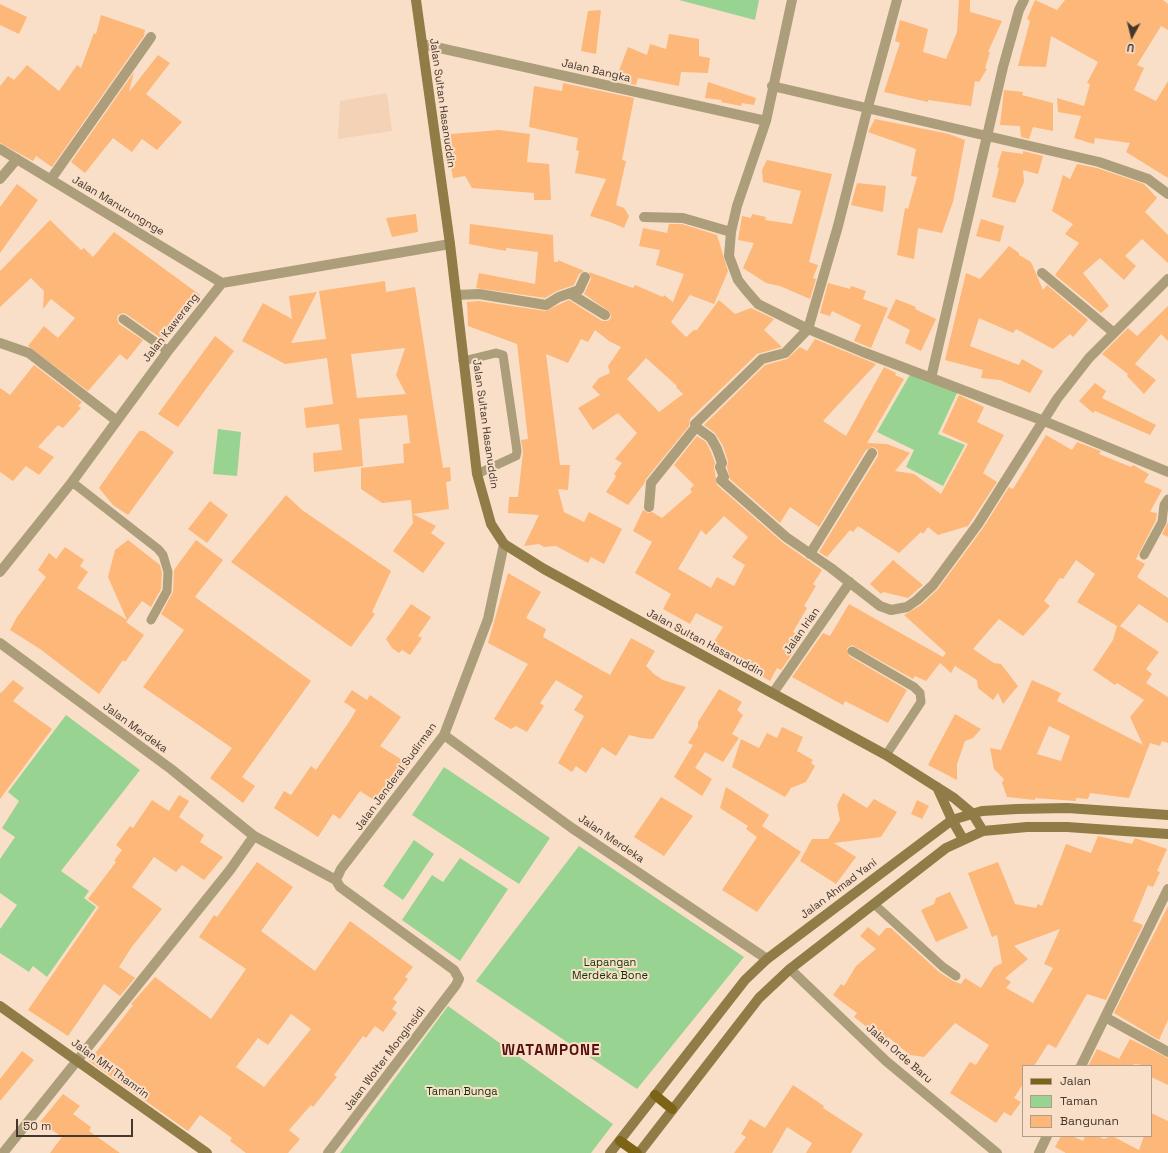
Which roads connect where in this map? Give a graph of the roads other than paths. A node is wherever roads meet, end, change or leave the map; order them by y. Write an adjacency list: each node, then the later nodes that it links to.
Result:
1 (416, 0): 6 (main road, Jalan Sultan Hasanuddin)
2 (792, 0): 7 (street)
3 (897, 0): 8 (street)
4 (1024, 0): 10 (street)
5 (151, 37): 14 (street)
6 (422, 44): 9 (street, Jalan Bangka); 18 (main road, Jalan Sultan Hasanuddin)
7 (772, 86): 8 (street); 9 (street)
8 (868, 107): 10 (street); 27 (street)
9 (766, 121): 17 (street)
10 (986, 137): 15 (street); 32 (street)
11 (0, 149): 12 (street, Jalan Manurungnge)
12 (17, 159): 13 (street); 14 (street, Jalan Manurungnge)
13 (0, 179)
14 (50, 179): 22 (street, Jalan Manurungnge)
15 (1168, 194)
16 (644, 217): 17 (street)
17 (731, 232): 27 (street)
18 (450, 244): 22 (street); 24 (main road, Jalan Sultan Hasanuddin)
19 (1042, 273): 28 (street)
20 (585, 277): 23 (street)
21 (1168, 279): 28 (street)
22 (222, 284): 30 (street, Jalan Kawerang)
23 (571, 294): 24 (street); 25 (street)
24 (456, 295): 31 (main road, Jalan Sultan Hasanuddin)
25 (605, 315)
26 (123, 319): 30 (lane)
27 (808, 329): 32 (street); 35 (street)
28 (1113, 332): 34 (street)
29 (0, 343): 33 (street)
30 (168, 351): 33 (street, Jalan Kawerang)
31 (463, 360): 38 (main road, Jalan Sultan Hasanuddin); 38 (lane)
32 (931, 378): 34 (street)
33 (117, 421): 39 (street, Jalan Kawerang)
34 (1044, 421): 37 (street); 46 (street)
35 (696, 427): 41 (street); 43 (street)
36 (872, 453): 43 (street)
37 (1168, 472)
38 (477, 474): 42 (main road, Jalan Sultan Hasanuddin)
39 (72, 482): 45 (street, Jalan Kawerang); 47 (lane)
40 (1168, 499): 44 (lane)
41 (649, 507)
42 (504, 544): 50 (main road, Jalan Sultan Hasanuddin); 51 (street, Jalan Jenderal Sudirman)
43 (810, 554): 46 (street)
44 (1144, 556)
45 (0, 572)
46 (850, 582): 50 (street, Jalan Irian)
47 (151, 620)
48 (0, 643): 59 (street, Jalan Merdeka)
49 (852, 651): 52 (lane)
50 (773, 693): 52 (main road, Jalan Sultan Hasanuddin)
51 (444, 735): 61 (street, Jalan Jenderal Sudirman); 64 (street, Jalan Merdeka)
52 (886, 755): 53 (main road, Jalan Sultan Hasanuddin)
53 (937, 788): 54 (main road, Jalan Sultan Hasanuddin); 56 (main road)
54 (972, 813): 55 (main road, Jalan Ahmad Yani); 56 (main road, Jalan Ahmad Yani); 57 (main road, Jalan Sultan Hasanuddin)
55 (1168, 815)
56 (952, 820): 60 (main road); 64 (main road, Jalan Ahmad Yani)
57 (983, 831): 58 (main road); 60 (main road)
58 (1168, 834)
59 (254, 836): 61 (street, Jalan Merdeka); 70 (street)
60 (963, 839): 63 (main road)
61 (336, 880): 78 (street, Jalan Wolter Monginsidi)
62 (1168, 890): 68 (street)
63 (874, 904): 65 (main road); 66 (lane)
64 (767, 959): 72 (main road, Jalan Ahmad Yani)
65 (790, 969): 73 (main road); 81 (street, Jalan Orde Baru)
66 (956, 976)
67 (0, 1006): 70 (main road, Jalan MH Thamrin)
68 (1105, 1017): 69 (street); 71 (street)
69 (1168, 1052)
70 (78, 1060): 76 (main road, Jalan MH Thamrin); 77 (street)
71 (1081, 1065)
72 (655, 1096): 73 (main road); 75 (main road, Jalan Ahmad Yani)
73 (672, 1109): 80 (main road)
74 (1047, 1137): 82 (street)
75 (620, 1141): 79 (main road, Jalan Ahmad Yani); 80 (main road)
76 (203, 1152)
77 (3, 1153)
78 (328, 1153)
79 (610, 1153)
80 (638, 1153)
81 (997, 1153)
82 (1039, 1153)

